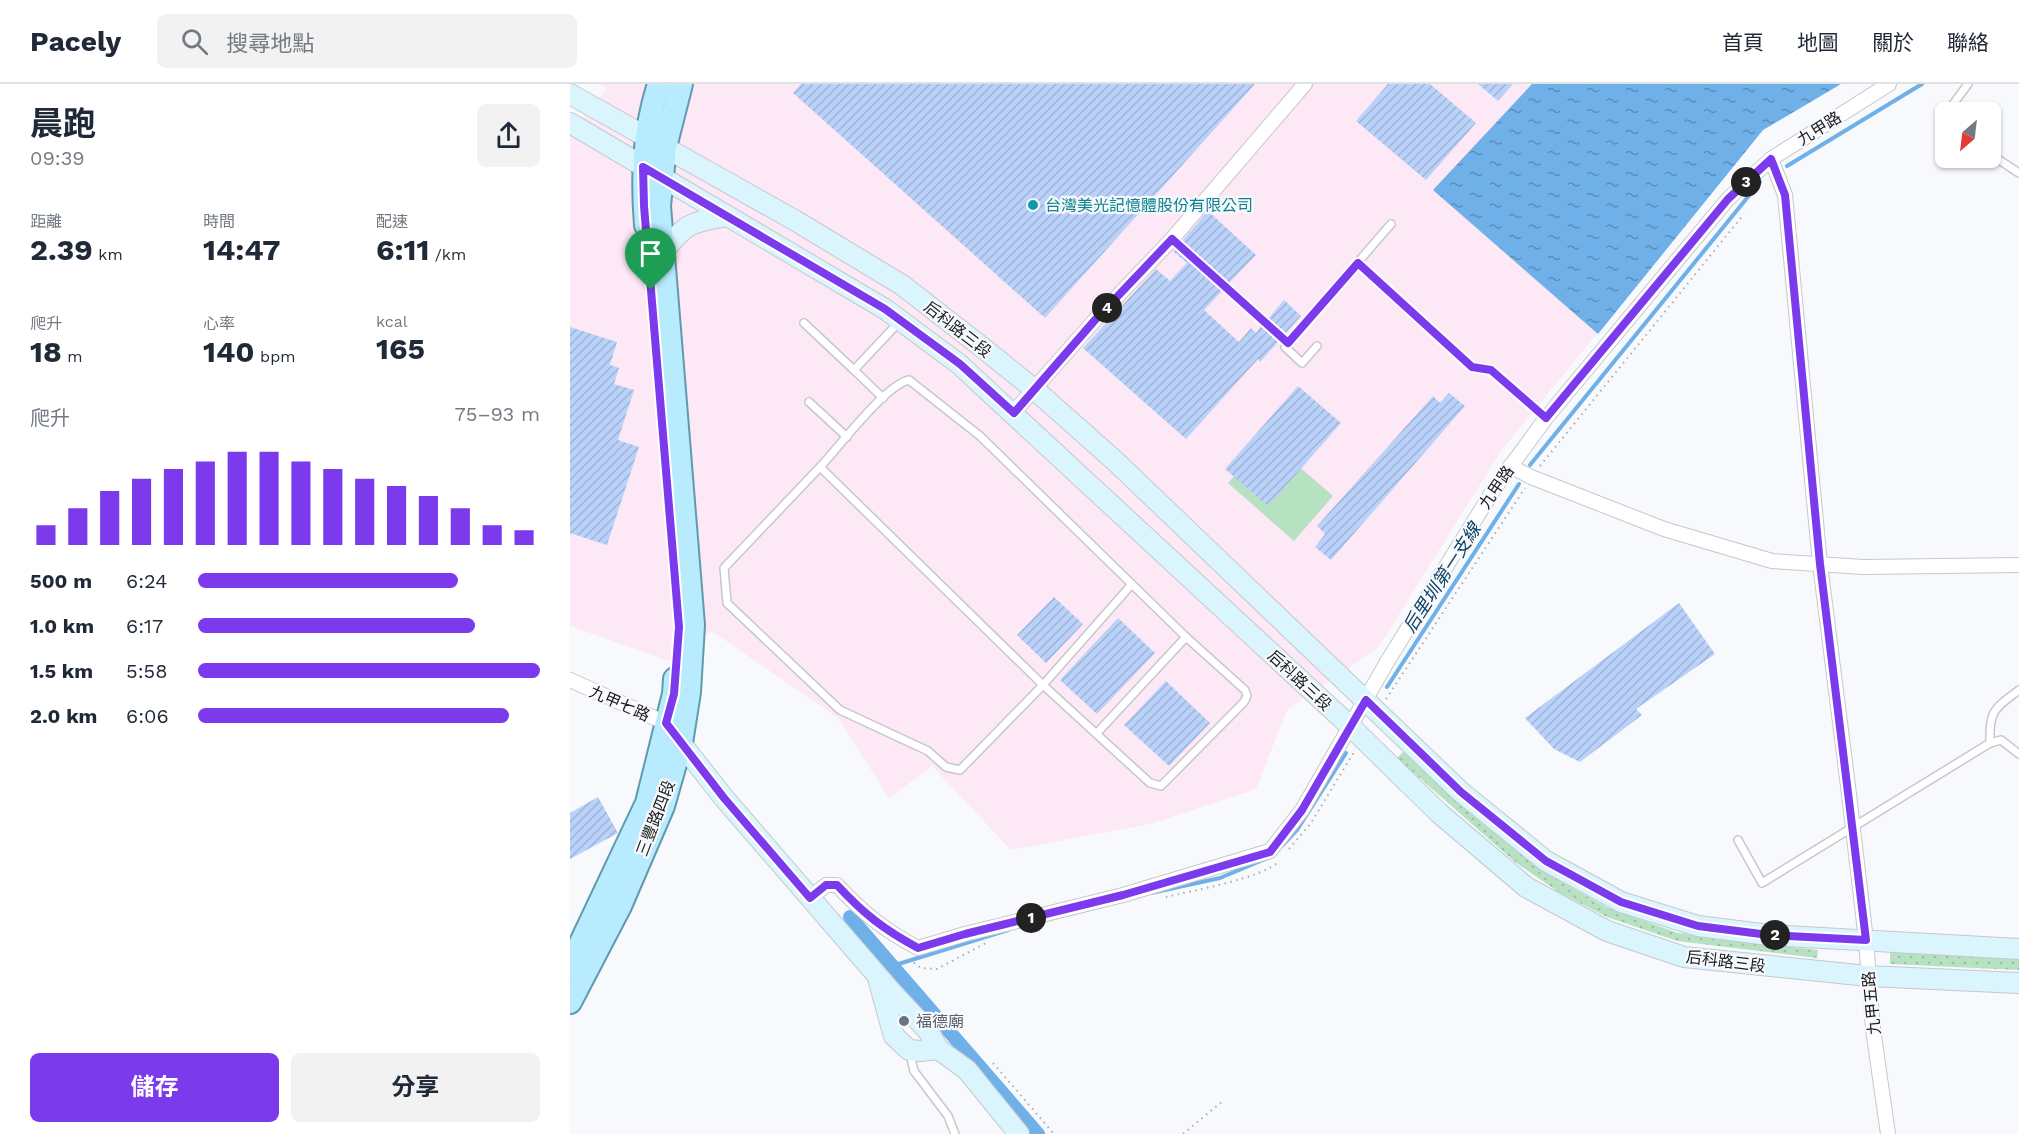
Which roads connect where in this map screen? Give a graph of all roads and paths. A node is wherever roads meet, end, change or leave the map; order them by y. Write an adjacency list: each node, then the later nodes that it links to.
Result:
1 (659, 84): 9 (main road, 三豐路四段)
2 (681, 84): 9 (main road, 三豐路四段)
3 (1305, 84): 16 (street)
4 (1889, 84): 10 (street, 九甲路)
5 (1968, 84): 7 (lane)
6 (570, 94): 9 (street, 后科路三段)
7 (1955, 102)
8 (570, 123): 12 (street, 后科路三段)
9 (656, 143): 12 (main road, 三豐路四段); 24 (street, 后科路三段)
10 (1771, 159): 28 (street, 九甲路); 32 (street, 九甲五路)
11 (2001, 161): 13 (lane)
12 (652, 172): 14 (street, 后科路三段); 17 (main road, 三豐路四段); 40 (main road, 三豐路四段)
13 (2019, 173)
14 (726, 216): 17 (street); 19 (street, 后科路三段)
15 (1391, 224): 18 (lane)
16 (1172, 239): 21 (lane); 24 (street)
17 (663, 252): 43 (main road, 三豐路四段)
18 (1358, 263): 21 (lane); 28 (lane)
19 (900, 321): 23 (lane); 27 (street, 后科路三段)
20 (804, 323): 23 (lane)
21 (1288, 343): 22 (lane)
22 (1317, 346)
23 (854, 370): 25 (lane)
24 (1034, 389): 27 (street); 39 (street, 后科路三段)
25 (883, 398): 29 (lane); 34 (lane)
26 (809, 402): 29 (lane)
27 (1014, 413): 41 (street, 后科路三段)
28 (1546, 418): 30 (street, 九甲路)
29 (847, 437): 31 (lane)
30 (1510, 466): 32 (street); 39 (street, 九甲路)
31 (820, 467): 37 (lane); 37 (lane)
32 (1820, 564): 33 (street); 46 (street, 九甲五路)
33 (2019, 565)
34 (1132, 584): 35 (lane); 37 (lane)
35 (1186, 637): 42 (lane); 42 (lane)
36 (570, 680): 40 (street, 九甲七路)
37 (1043, 685): 42 (lane)
38 (2019, 690): 44 (lane)
39 (1366, 700): 41 (street, 九甲路); 49 (street, 后科路三段)
40 (666, 723): 43 (street, 九甲七路); 51 (main road, 三豐路四段)
41 (1351, 727): 48 (street, 九甲路); 53 (street, 后科路三段)
42 (1097, 733)
43 (681, 743): 48 (street, 九甲七路); 55 (main road, 三豐路四段)
44 (1990, 743): 45 (lane); 46 (lane)
45 (2019, 754)
46 (1853, 826): 47 (lane); 49 (street, 九甲五路)
47 (1738, 840)
48 (810, 898): 52 (street, 九甲七路)
49 (1866, 940): 50 (street, 后科路三段); 53 (street, 九甲五路)
50 (2019, 949)
51 (570, 966)
52 (877, 975): 56 (street, 九甲七路); 57 (street, 九甲七路)
53 (1868, 976): 54 (street, 后科路三段); 64 (street, 九甲五路)
54 (2019, 983)
55 (570, 1002)
56 (938, 1048): 57 (street); 61 (street, 九甲七路)
57 (909, 1050): 60 (lane)
58 (993, 1063): 62 (path)
59 (1224, 1100): 63 (path)
60 (955, 1134)
61 (1019, 1134)
62 (1054, 1134)
63 (1183, 1134)
64 (1888, 1134)

